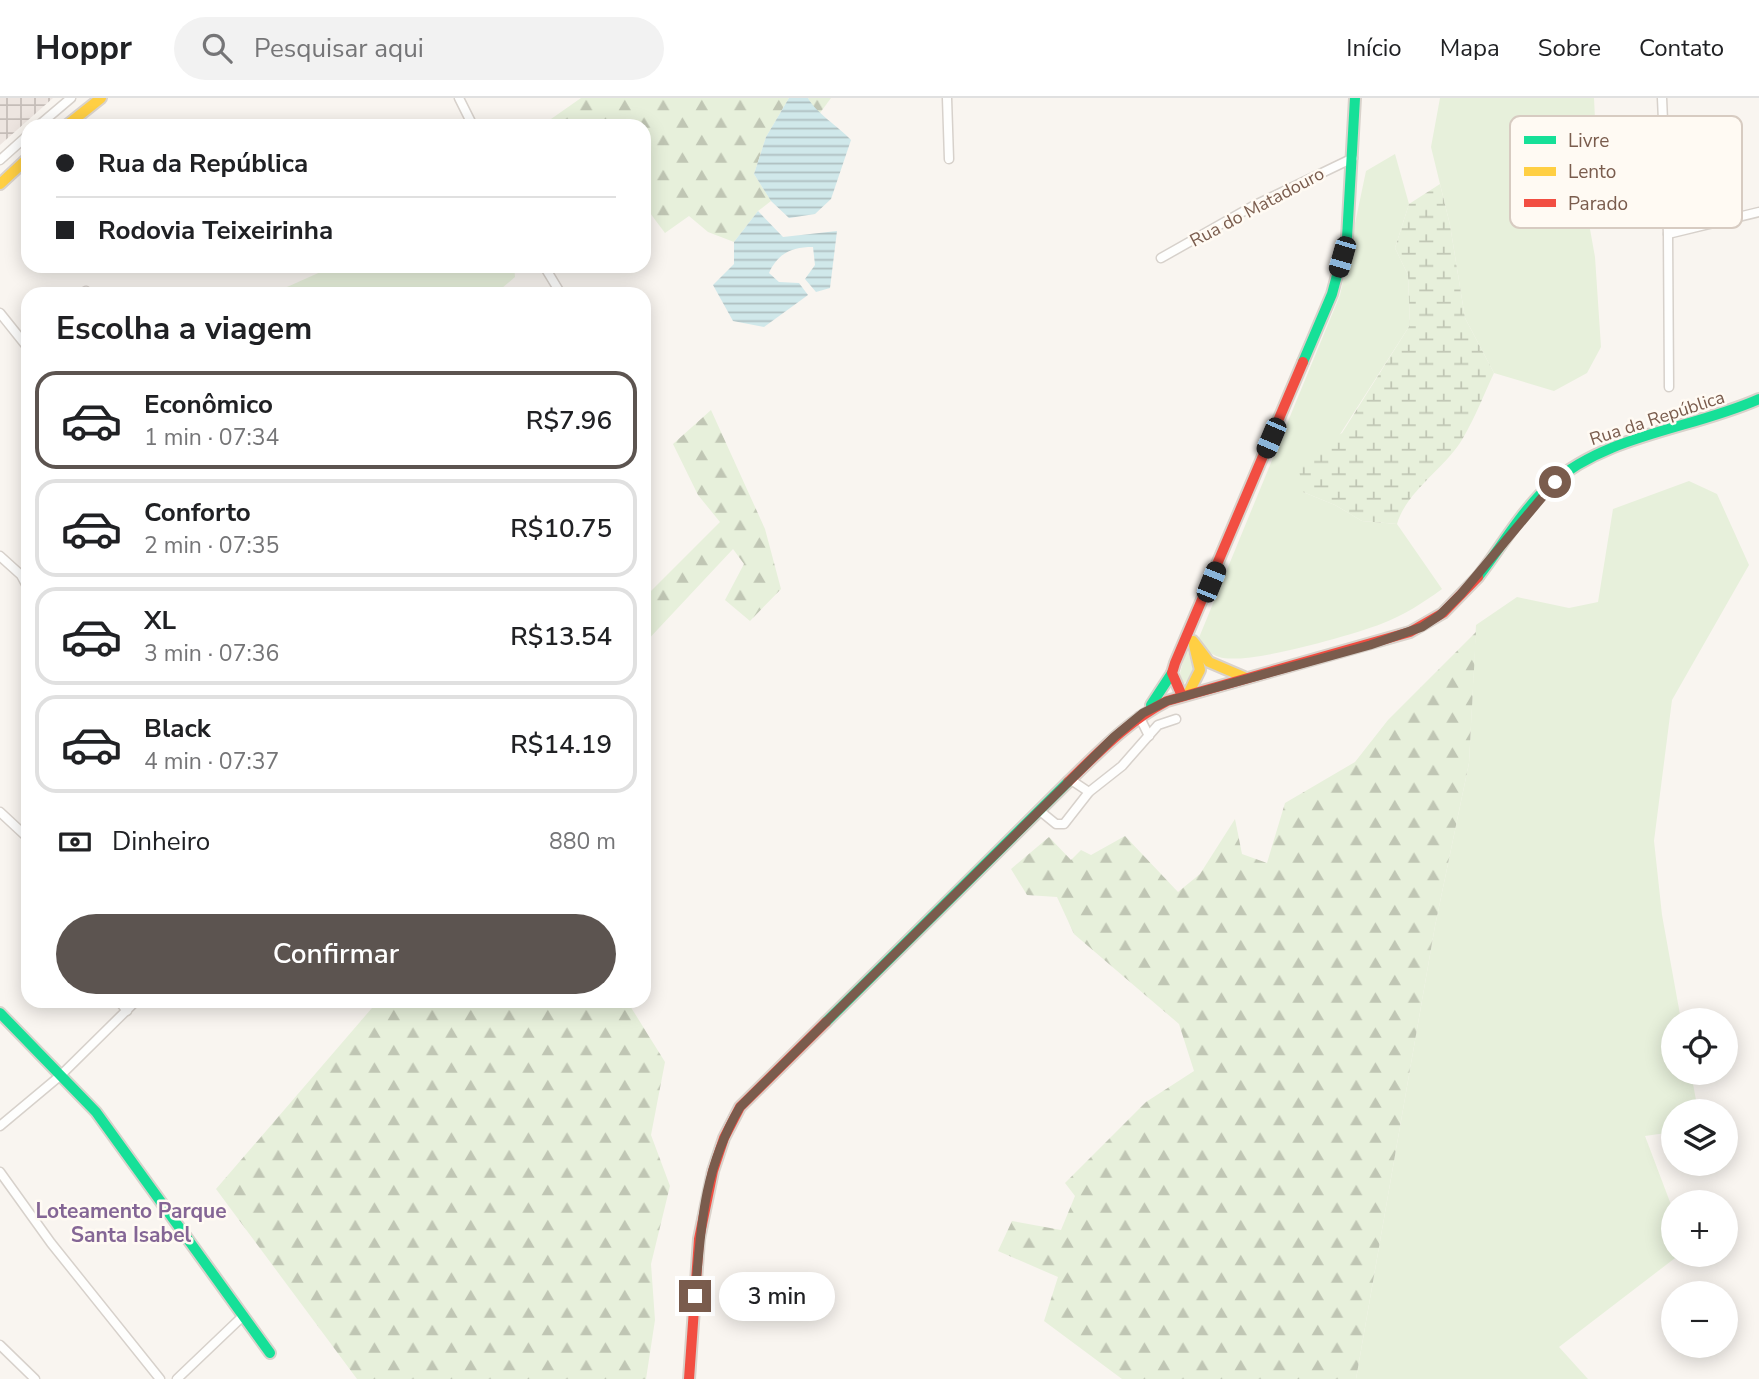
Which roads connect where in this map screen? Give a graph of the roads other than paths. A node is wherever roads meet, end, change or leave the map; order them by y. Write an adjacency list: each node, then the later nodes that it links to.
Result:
1 (71, 98): 8 (street)
2 (101, 98): 9 (main road)
3 (459, 98): 10 (street)
4 (947, 98): 13 (street)
5 (1355, 98): 12 (main road)
6 (1661, 98): 7 (street)
7 (1662, 116)
8 (46, 119)
9 (75, 119)
10 (470, 119)
11 (21, 141): 14 (street)
12 (1353, 158): 20 (street, Rua do Matadouro); 29 (main road)
13 (949, 159)
14 (0, 160)
15 (21, 164): 16 (main road)
16 (0, 184)
17 (1668, 228): 19 (street)
18 (1690, 228): 19 (street)
19 (1668, 233): 23 (street)
20 (1161, 258)
21 (0, 313): 22 (street)
22 (21, 336)
23 (1669, 387)
24 (1759, 399): 26 (main road)
25 (1759, 407): 26 (main road)
26 (1739, 409): 31 (main road, Rua da República)
27 (0, 556): 28 (street)
28 (21, 577)
29 (1192, 636): 30 (main road); 31 (main road); 32 (main road)
30 (1172, 673): 32 (main road); 33 (main road)
31 (1245, 677): 32 (main road, Rua da República)
32 (1185, 695): 33 (main road, Rua da República)
33 (1141, 715): 35 (street); 36 (main road)
34 (1176, 719): 35 (street)
35 (1149, 736): 37 (street)
36 (1071, 780): 37 (street); 38 (main road)
37 (1089, 792): 38 (street)
38 (1040, 811): 54 (main road)
39 (0, 812): 40 (street)
40 (21, 832)
41 (125, 1008): 43 (street)
42 (130, 1008): 43 (street)
43 (127, 1011): 45 (street)
44 (0, 1013): 45 (main road)
45 (61, 1075): 46 (street); 48 (main road)
46 (0, 1126)
47 (0, 1172): 52 (street)
48 (243, 1316): 50 (main road); 53 (street)
49 (0, 1345): 51 (street)
50 (270, 1353)
51 (35, 1379)
52 (160, 1379)
53 (177, 1379)
54 (689, 1379)

